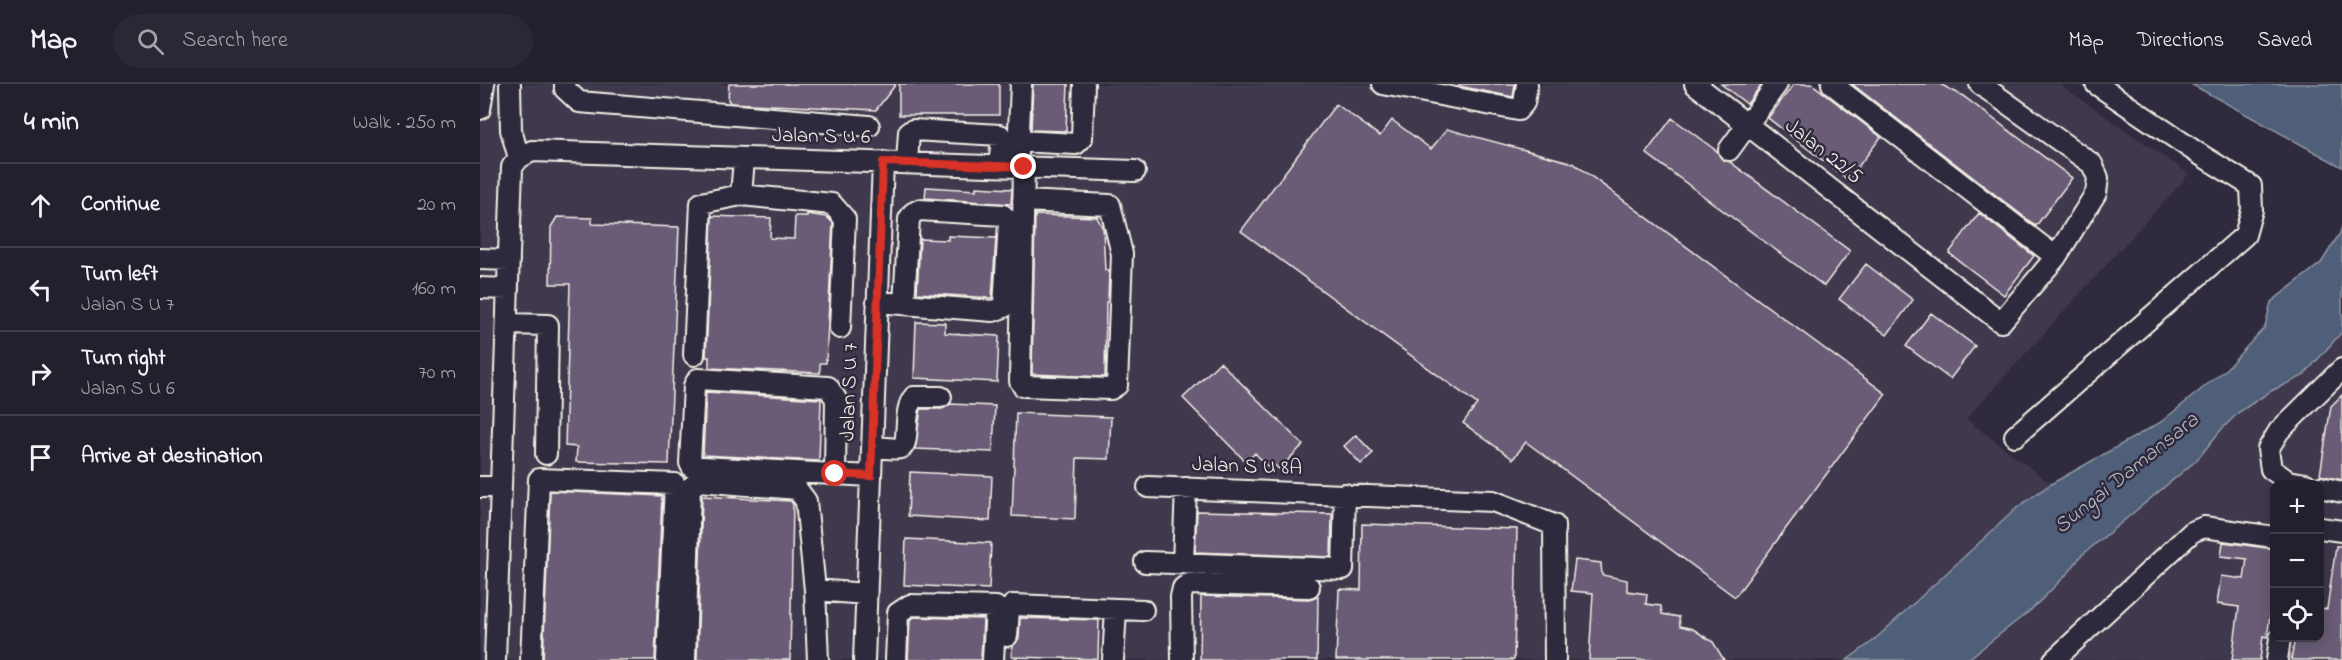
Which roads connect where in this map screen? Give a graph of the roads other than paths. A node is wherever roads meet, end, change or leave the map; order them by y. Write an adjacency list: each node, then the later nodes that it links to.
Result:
1 (483, 84): 13 (street)
2 (510, 84): 19 (street)
3 (565, 84): 15 (street)
4 (1021, 84): 16 (street)
5 (1084, 84): 16 (street)
6 (1527, 84): 12 (street)
7 (1695, 84): 14 (street, Jalan 22/5)
8 (1777, 84): 14 (street)
9 (1832, 84): 26 (street)
10 (1980, 84): 26 (street)
11 (2096, 84): 38 (street)
12 (1388, 85)
13 (480, 109)
14 (1747, 123): 17 (street); 26 (street, Jalan 22/5)
15 (869, 126)
16 (1019, 141): 22 (street)
17 (1729, 150)
18 (744, 159): 19 (street, Jalan S U 6); 20 (street, Jalan S U 6); 24 (street)
19 (515, 162): 28 (street)
20 (883, 162): 21 (street, Jalan S U 6); 31 (street, Jalan S U 7)
21 (907, 162): 22 (street, Jalan S U 6); 22 (street)
22 (1013, 167): 23 (street, Jalan S U 6); 25 (street)
23 (1135, 171)
24 (741, 195): 34 (street); 35 (street)
25 (1023, 201): 25 (street)
26 (2056, 256)
27 (480, 259): 28 (street)
28 (509, 260): 30 (street)
29 (480, 288): 30 (street)
30 (508, 289): 33 (street)
31 (877, 302): 32 (street); 39 (street, Jalan S U 7)
32 (904, 304): 32 (street)
33 (507, 324): 40 (street); 45 (street)
34 (840, 328)
35 (694, 355)
36 (2342, 369): 43 (street)
37 (941, 397): 39 (street)
38 (2015, 436)
39 (872, 447): 42 (street, Jalan S U 7)
40 (546, 454)
41 (835, 474): 41 (street); 42 (street)
42 (871, 476): 59 (street, Jalan S U 7)
43 (2287, 480)
44 (480, 487): 45 (street)
45 (500, 487): 56 (street)
46 (1148, 487): 47 (street, Jalan S U 8A)
47 (1186, 488): 50 (street, Jalan S U 8A); 55 (street)
48 (2324, 488): 49 (street)
49 (2342, 492)
50 (1345, 494): 55 (street); 74 (street, Jalan S U 8A)
51 (2324, 529): 52 (street)
52 (2342, 531)
53 (2270, 536): 75 (street)
54 (1145, 562): 55 (street)
55 (1183, 563)
56 (489, 578): 63 (street)
57 (1309, 587): 73 (street)
58 (815, 590): 59 (street); 66 (street); 67 (street)
59 (866, 594): 68 (street, Jalan S U 7)
60 (1116, 609): 61 (street); 71 (street); 72 (street)
61 (1143, 610)
62 (2279, 642): 76 (street)
63 (495, 660)
64 (531, 660): 65 (street)
65 (668, 660)
66 (685, 660)
67 (818, 660)
68 (864, 660)
69 (896, 660): 70 (street)
70 (993, 660)
71 (1006, 660)
72 (1113, 660)
73 (1182, 660)
74 (1555, 660)
75 (2054, 660)
76 (2277, 660)

